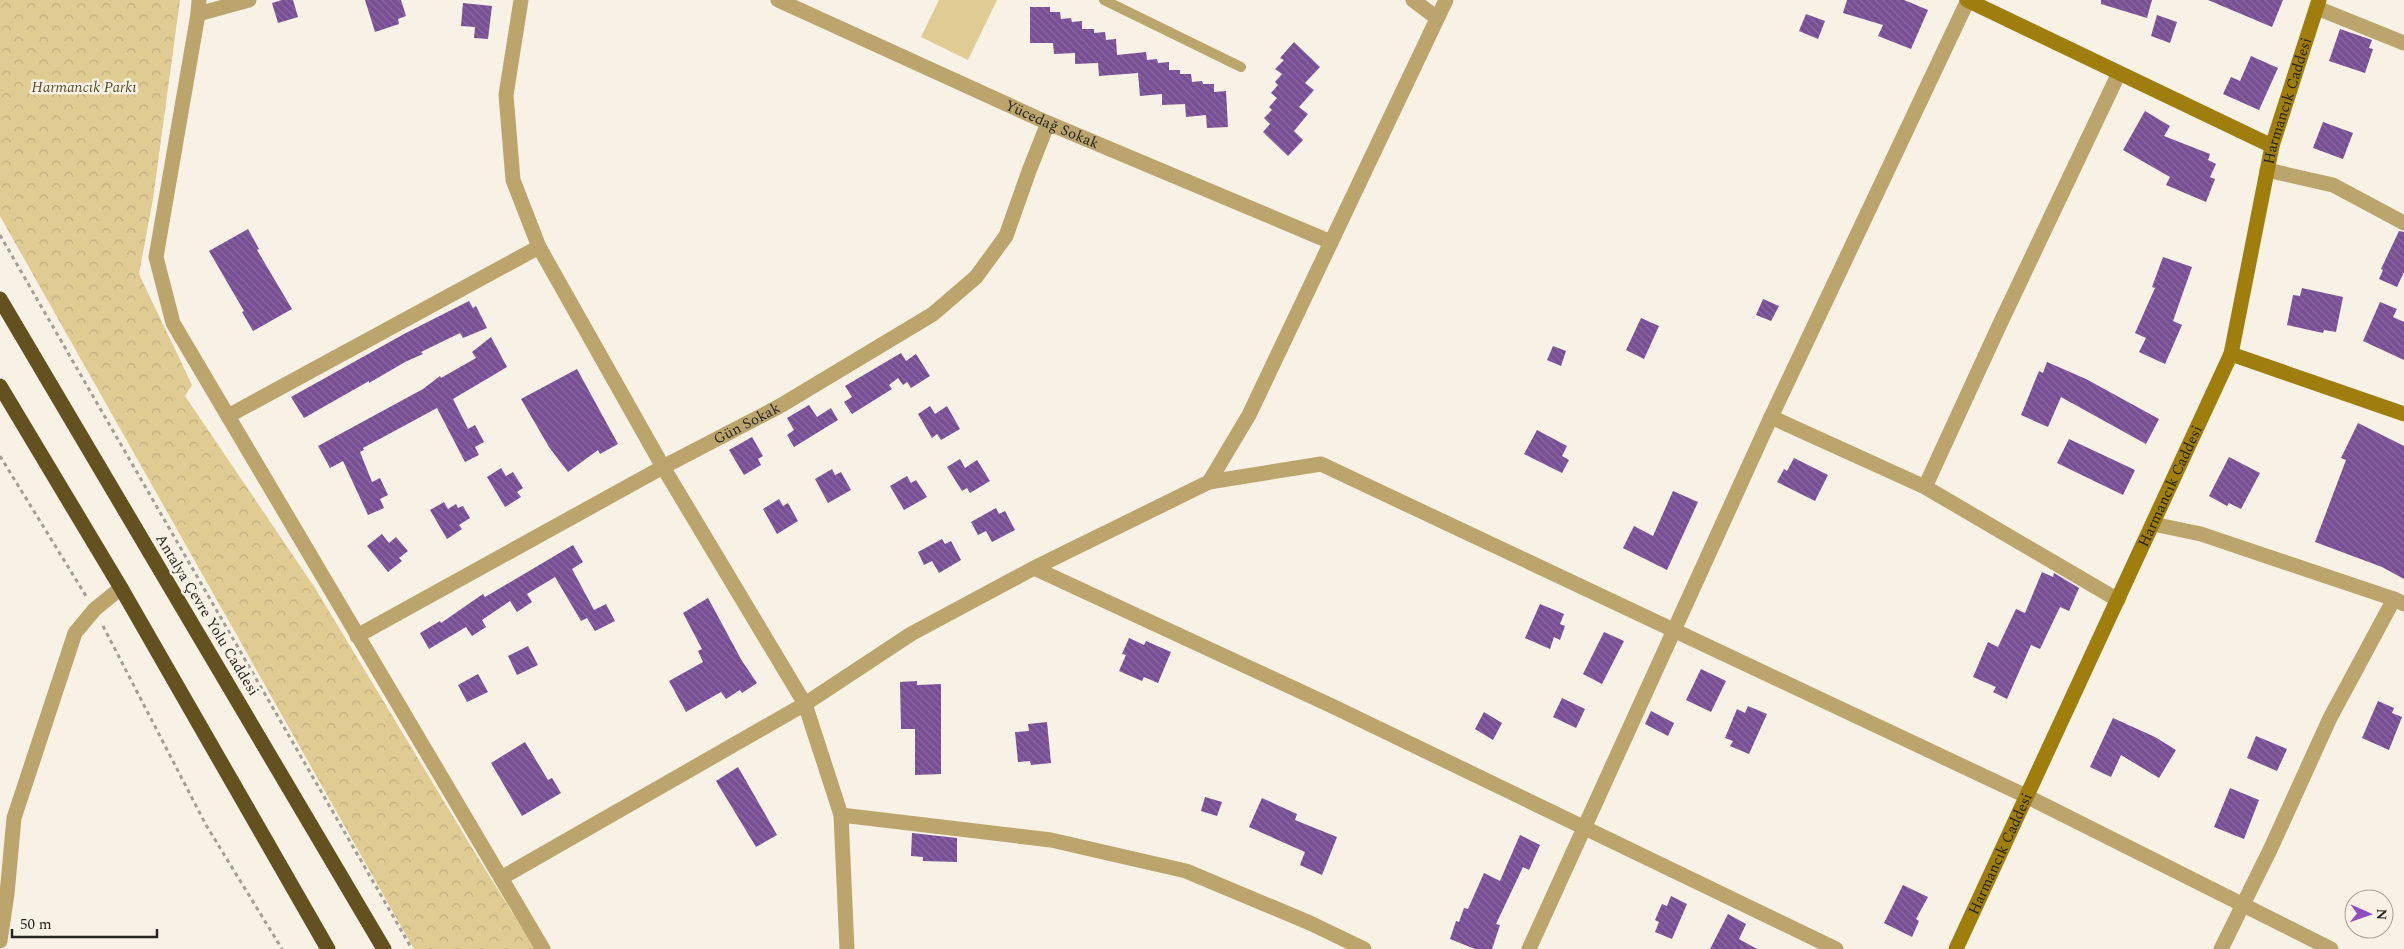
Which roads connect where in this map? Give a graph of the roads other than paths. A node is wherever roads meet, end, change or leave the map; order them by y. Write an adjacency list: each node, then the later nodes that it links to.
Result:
1 (249, 0): 9 (street)
2 (522, 0): 19 (street)
3 (778, 0): 14 (street, Yücedağ Sokak)
4 (1104, 0): 12 (lane)
5 (1413, 0): 10 (street)
6 (1446, 0): 10 (street)
7 (1967, 0): 13 (street); 25 (street)
8 (2318, 4): 11 (street); 15 (street, Harmancık Caddesi)
9 (199, 7): 24 (street)
10 (1437, 18): 18 (street)
11 (2404, 43)
12 (1241, 67)
13 (2119, 73): 15 (street); 28 (street)
14 (1048, 123): 18 (street, Yücedağ Sokak); 26 (street, Gün Sokak)
15 (2272, 146): 16 (street, Harmancık Caddesi)
16 (2267, 170): 17 (street); 21 (street, Harmancık Caddesi)
17 (2404, 223)
18 (1331, 242): 27 (street)
19 (539, 247): 24 (street); 26 (street)
20 (0, 299): 44 (highway, Antalya Çevre Yolu Caddesi)
21 (2231, 354): 23 (street); 29 (street, Harmancık Caddesi)
22 (0, 386): 31 (highway)
23 (2404, 414)
24 (228, 416): 35 (street)
25 (1771, 417): 28 (street); 34 (street)
26 (662, 467): 35 (street, Gün Sokak); 36 (street)
27 (1208, 482): 30 (street); 34 (street)
28 (1925, 487): 32 (street)
29 (2153, 524): 32 (street, Harmancık Caddesi); 33 (street)
30 (1034, 568): 36 (street); 39 (street)
31 (121, 588): 42 (street); 43 (highway)
32 (2118, 600): 37 (street, Harmancık Caddesi)
33 (2399, 602): 41 (street)
34 (1672, 631): 37 (street); 39 (street)
35 (357, 636): 40 (street)
36 (805, 704): 38 (street); 40 (street)
37 (2028, 797): 41 (street); 50 (street, Harmancık Caddesi)
38 (842, 815): 46 (street); 47 (street)
39 (1584, 828): 48 (street); 49 (street)
40 (500, 878): 45 (street)
41 (2243, 904): 51 (street); 52 (street)
42 (0, 941)
43 (328, 949)
44 (384, 949)
45 (543, 949)
46 (847, 949)
47 (1364, 949)
48 (1529, 949)
49 (1836, 949)
50 (1956, 949)
51 (2220, 949)
52 (2331, 949)

